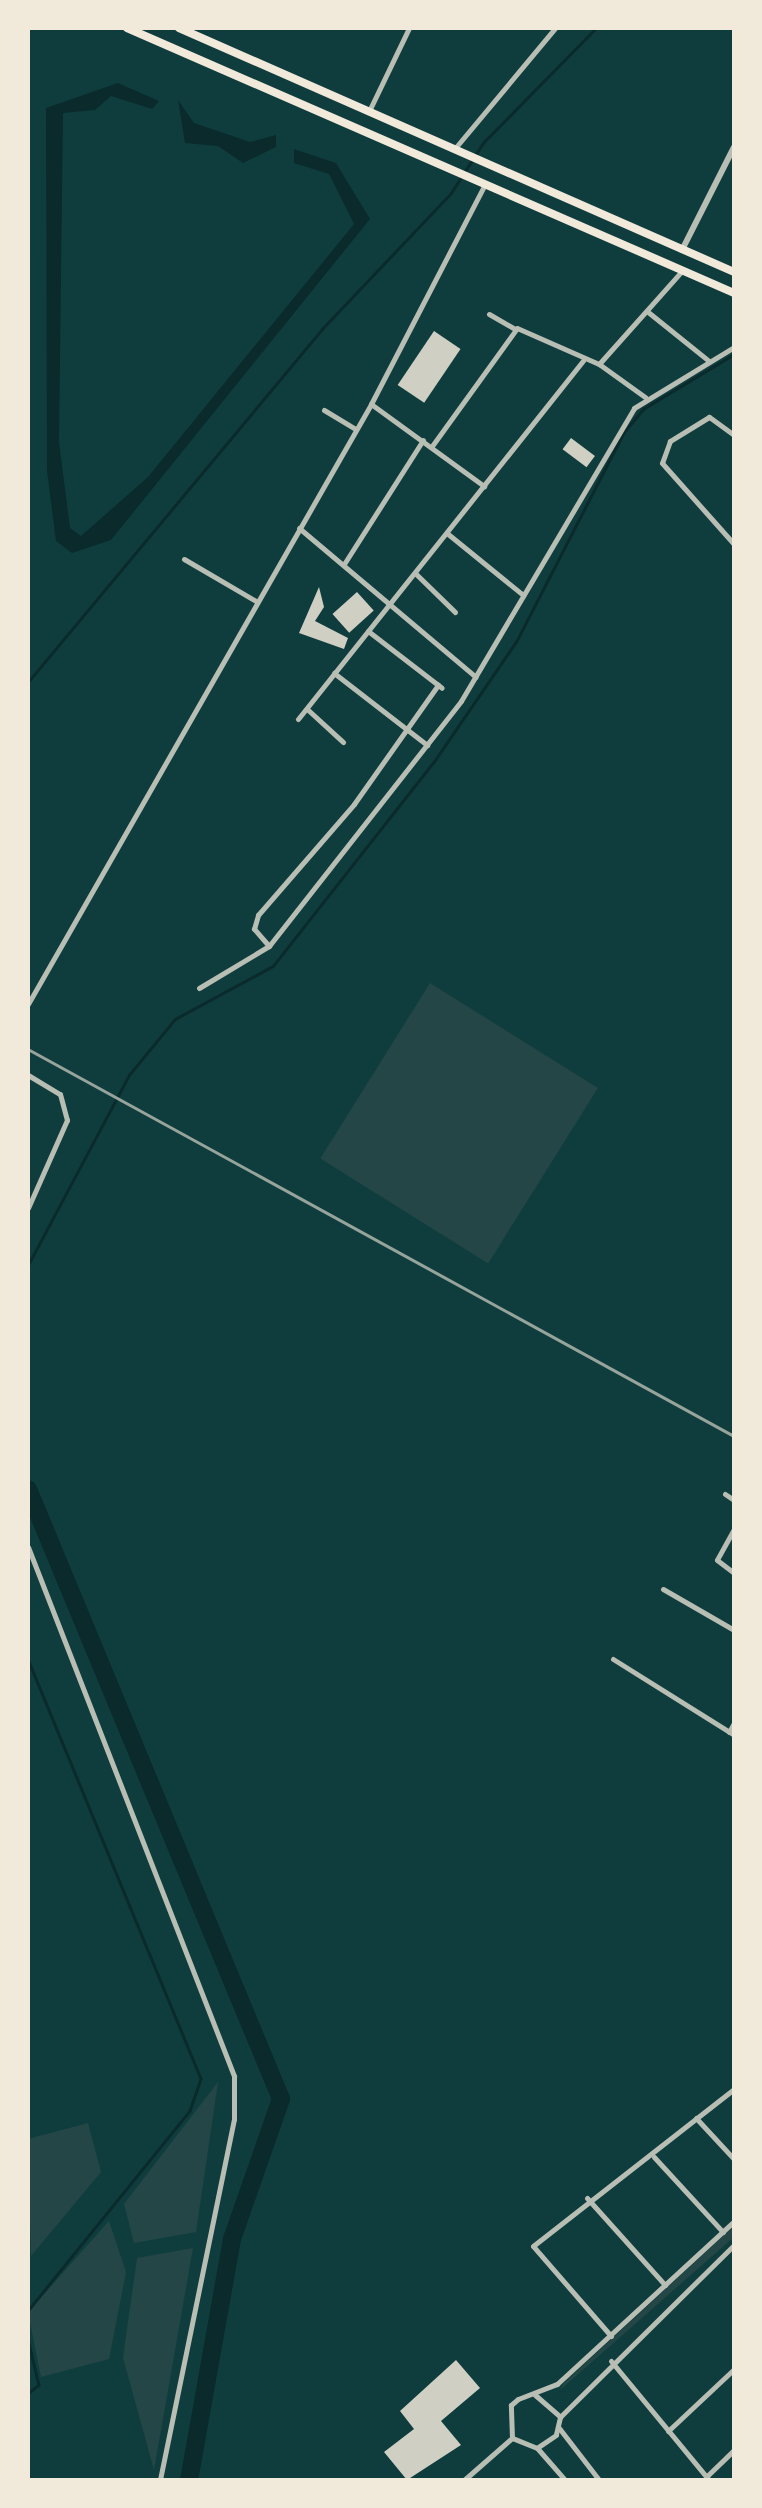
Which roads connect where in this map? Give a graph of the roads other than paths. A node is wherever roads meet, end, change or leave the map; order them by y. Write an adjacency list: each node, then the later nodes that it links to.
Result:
1 (126, 28): 8 (highway)
2 (180, 28): 5 (highway)
3 (409, 28): 5 (street)
4 (555, 28): 6 (street)
5 (370, 109): 6 (highway)
6 (456, 147): 9 (highway)
7 (734, 148): 9 (street)
8 (486, 183): 10 (highway); 21 (street)
9 (682, 250): 11 (highway)
10 (683, 269): 12 (highway); 13 (street)
11 (734, 272)
12 (734, 292)
13 (648, 312): 18 (street); 19 (street)
14 (489, 314): 15 (street)
15 (516, 329): 17 (street); 26 (street)
16 (734, 347): 18 (street)
17 (583, 362): 19 (street); 27 (street)
18 (710, 362): 20 (street)
19 (599, 364): 20 (street)
20 (646, 398): 34 (street)
21 (371, 404): 23 (street); 25 (street)
22 (324, 410): 23 (street)
23 (356, 429): 28 (street)
24 (734, 435): 30 (street)
25 (424, 440): 26 (street); 32 (street)
26 (432, 446): 27 (street)
27 (484, 486): 29 (street)
28 (298, 528): 32 (street); 35 (street)
29 (446, 534): 33 (street); 34 (street)
30 (734, 544)
31 (184, 559): 35 (street)
32 (344, 564): 36 (street)
33 (415, 573): 36 (street); 37 (street)
34 (523, 595): 40 (street)
35 (256, 601): 48 (street)
36 (390, 605): 38 (street); 40 (street)
37 (454, 612)
38 (368, 631): 39 (street); 43 (street)
39 (334, 673): 41 (street); 43 (street)
40 (477, 678): 45 (street)
41 (308, 708): 42 (street); 44 (street)
42 (298, 720)
43 (407, 731): 45 (street); 46 (street)
44 (343, 742)
45 (428, 746): 46 (street)
46 (269, 946): 47 (street)
47 (199, 988)
48 (28, 1004)
49 (28, 1075): 50 (street)
50 (28, 1208)
51 (725, 1494): 52 (street)
52 (734, 1500)
53 (734, 1530): 55 (street)
54 (28, 1547): 81 (street)
55 (734, 1573)
56 (663, 1589): 57 (street)
57 (734, 1630)
58 (613, 1659): 60 (street)
59 (734, 1723): 60 (street)
60 (732, 1734)
61 (734, 2089): 62 (street)
62 (696, 2118): 63 (street); 64 (street)
63 (653, 2156): 65 (street); 67 (street)
64 (734, 2159)
65 (586, 2197): 69 (street); 70 (street)
66 (734, 2221): 67 (street)
67 (723, 2232): 69 (street)
68 (734, 2244): 71 (street)
69 (665, 2285): 70 (street)
70 (611, 2336): 73 (street)
71 (611, 2360): 74 (street); 76 (street)
72 (734, 2369): 76 (street)
73 (534, 2394): 74 (street); 77 (street)
74 (560, 2417): 75 (street)
75 (559, 2428): 78 (street); 84 (street)
76 (668, 2431): 80 (street)
77 (512, 2438): 78 (street); 82 (street)
78 (537, 2448): 83 (street)
79 (734, 2450): 80 (street)
80 (708, 2479)
81 (160, 2480)
82 (464, 2480)
83 (565, 2480)
84 (600, 2480)

